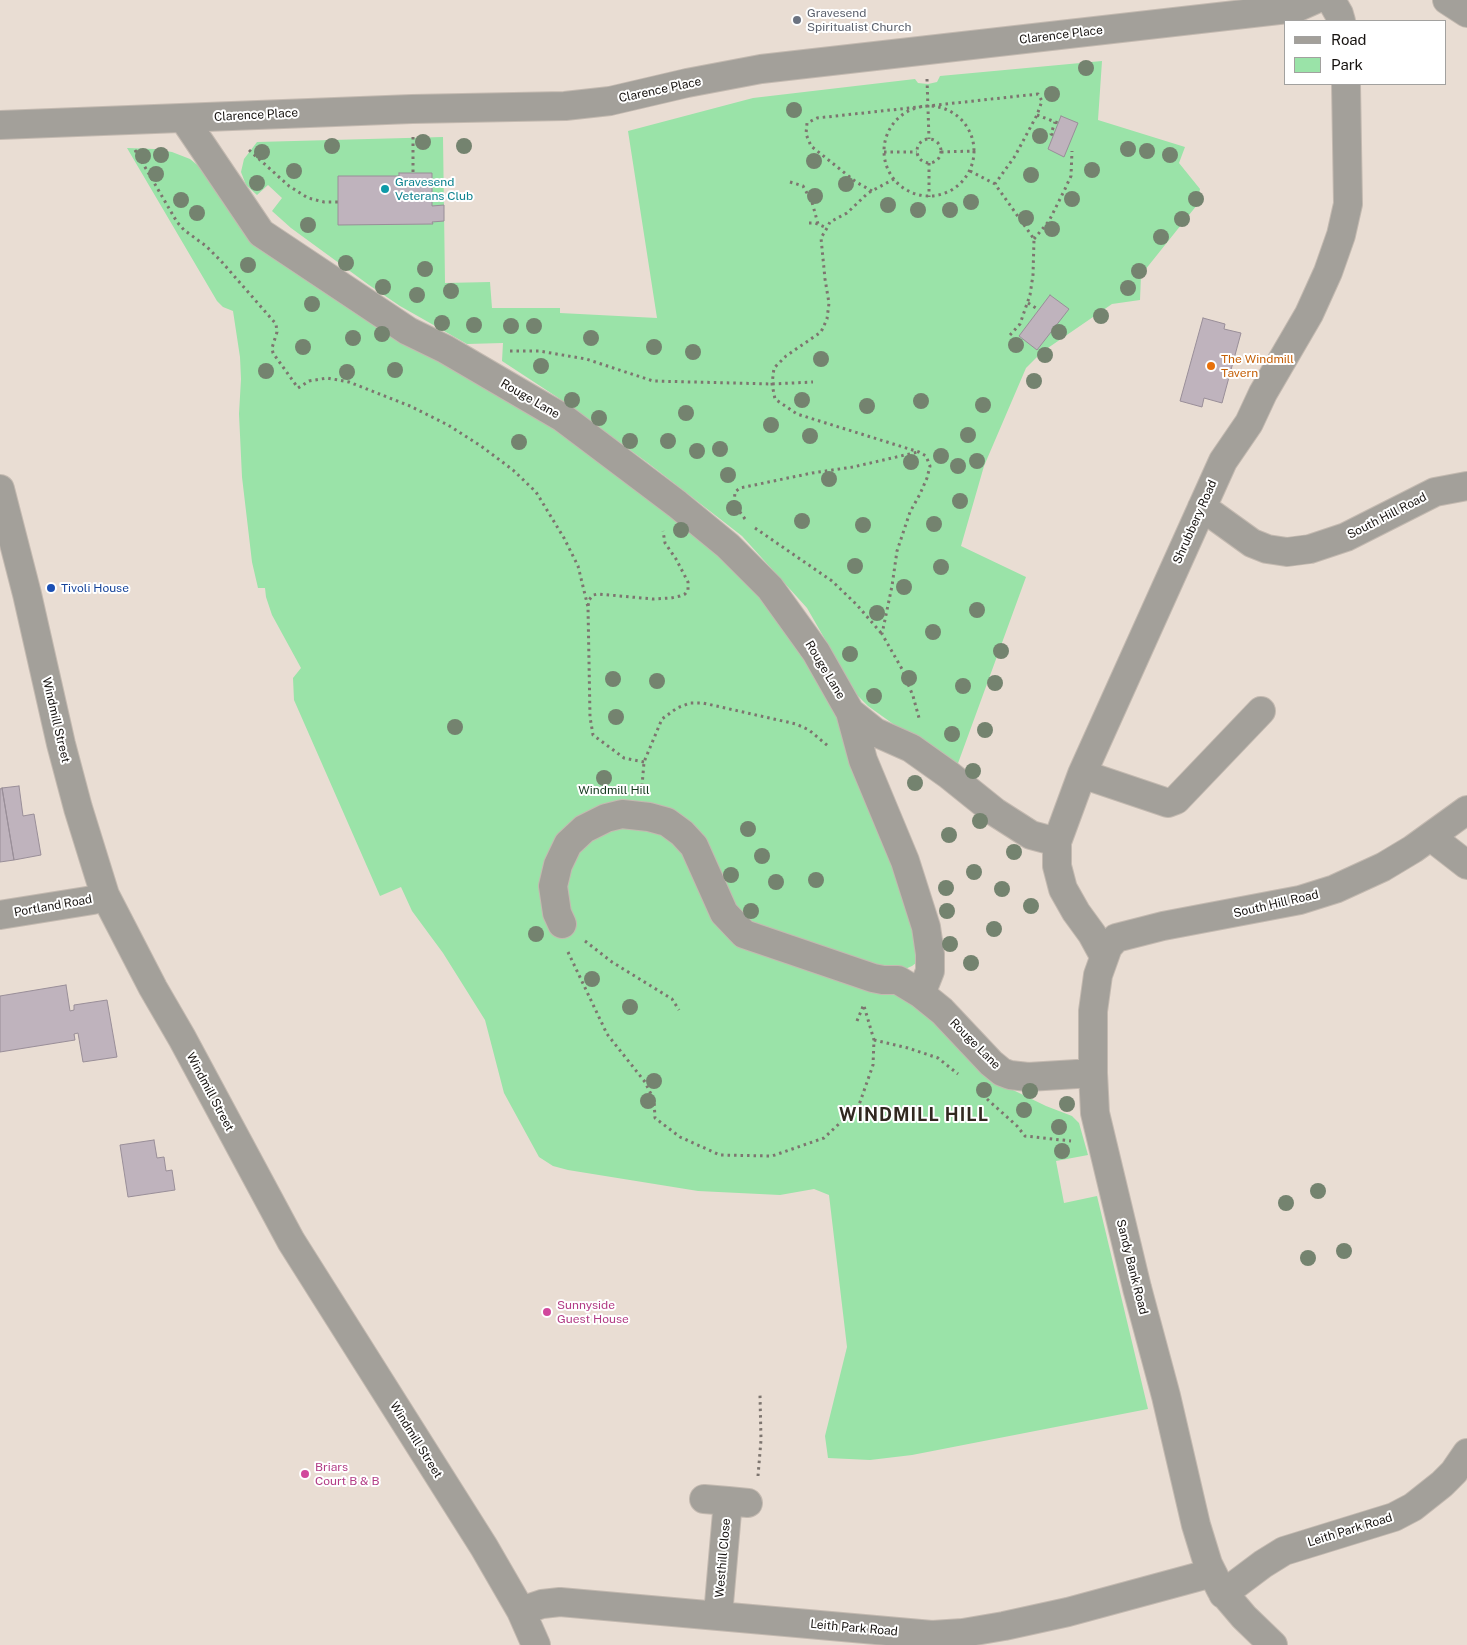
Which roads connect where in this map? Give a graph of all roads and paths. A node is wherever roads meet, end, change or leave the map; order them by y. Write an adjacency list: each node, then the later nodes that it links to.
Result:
1 (1314, 0): 9 (street, Clarence Place)
2 (1331, 0): 5 (street)
3 (1447, 0): 4 (street)
4 (1467, 13)
5 (1341, 20)
6 (1346, 85): 43 (street, Shrubbery Road)
7 (928, 106): 8 (path); 13 (path); 16 (path); 18 (path); 27 (path)
8 (1037, 115): 11 (path); 26 (path)
9 (184, 119): 10 (street, Clarence Place); 50 (street, Rouge Lane)
10 (0, 125)
11 (1053, 135)
12 (413, 138): 23 (path)
13 (929, 139): 19 (path); 20 (path)
14 (134, 148): 47 (path)
15 (249, 150): 29 (path)
16 (974, 151): 20 (path); 22 (path)
17 (1072, 151): 33 (path)
18 (884, 152): 19 (path); 24 (path)
19 (917, 152): 21 (path)
20 (941, 152): 21 (path)
21 (929, 163): 28 (path)
22 (970, 171): 26 (path); 28 (path)
23 (413, 173)
24 (894, 180): 27 (path); 28 (path)
25 (790, 182): 31 (path)
26 (995, 184): 33 (path)
27 (872, 191): 32 (path)
28 (929, 197)
29 (338, 202)
30 (808, 223): 31 (path)
31 (818, 224): 32 (path)
32 (827, 228): 39 (path)
33 (1034, 239): 34 (path)
34 (1028, 302): 35 (path); 36 (path)
35 (1039, 310)
36 (1010, 335)
37 (503, 351): 39 (path)
38 (813, 382): 39 (path)
39 (772, 384): 40 (path)
40 (919, 452): 44 (path); 48 (path)
41 (1467, 486): 43 (street, South Hill Road)
42 (0, 489): 60 (street, Windmill Street)
43 (1202, 507): 54 (street, Shrubbery Road)
44 (747, 521)
45 (664, 525): 47 (path)
46 (752, 526): 48 (path)
47 (588, 607): 53 (path)
48 (882, 634): 52 (path)
49 (1261, 711): 54 (street)
50 (850, 712): 52 (street, Rouge Lane); 64 (street, Rouge Lane)
51 (832, 750): 53 (path)
52 (917, 752): 58 (street, Rouge Lane)
53 (644, 762): 56 (path)
54 (1082, 774): 58 (street, Shrubbery Road)
55 (1467, 810): 57 (street, South Hill Road)
56 (640, 815): 62 (street); 64 (street)
57 (1431, 837): 59 (street); 63 (street, South Hill Road)
58 (1057, 842): 63 (street, Shrubbery Road)
59 (1467, 865)
60 (105, 895): 61 (street, Portland Road); 76 (street, Windmill Street)
61 (0, 915)
62 (562, 924): 65 (path); 67 (path)
63 (1104, 956): 68 (street, Sandy Bank Road)
64 (921, 994): 68 (street, Rouge Lane)
65 (679, 1010)
66 (857, 1021): 67 (path)
67 (874, 1040): 69 (path)
68 (1092, 1073): 75 (street, Sandy Bank Road)
69 (960, 1076)
70 (981, 1094): 71 (path)
71 (1075, 1141)
72 (760, 1395): 74 (path)
73 (1467, 1453): 75 (street, Leith Park Road)
74 (734, 1496): 77 (street, Westhill Close)
75 (1217, 1583): 77 (street, Leith Park Road); 79 (street)
76 (521, 1611): 77 (street, Leith Park Road); 78 (street, Windmill Street)
77 (718, 1615)
78 (536, 1645)
79 (1273, 1645)

